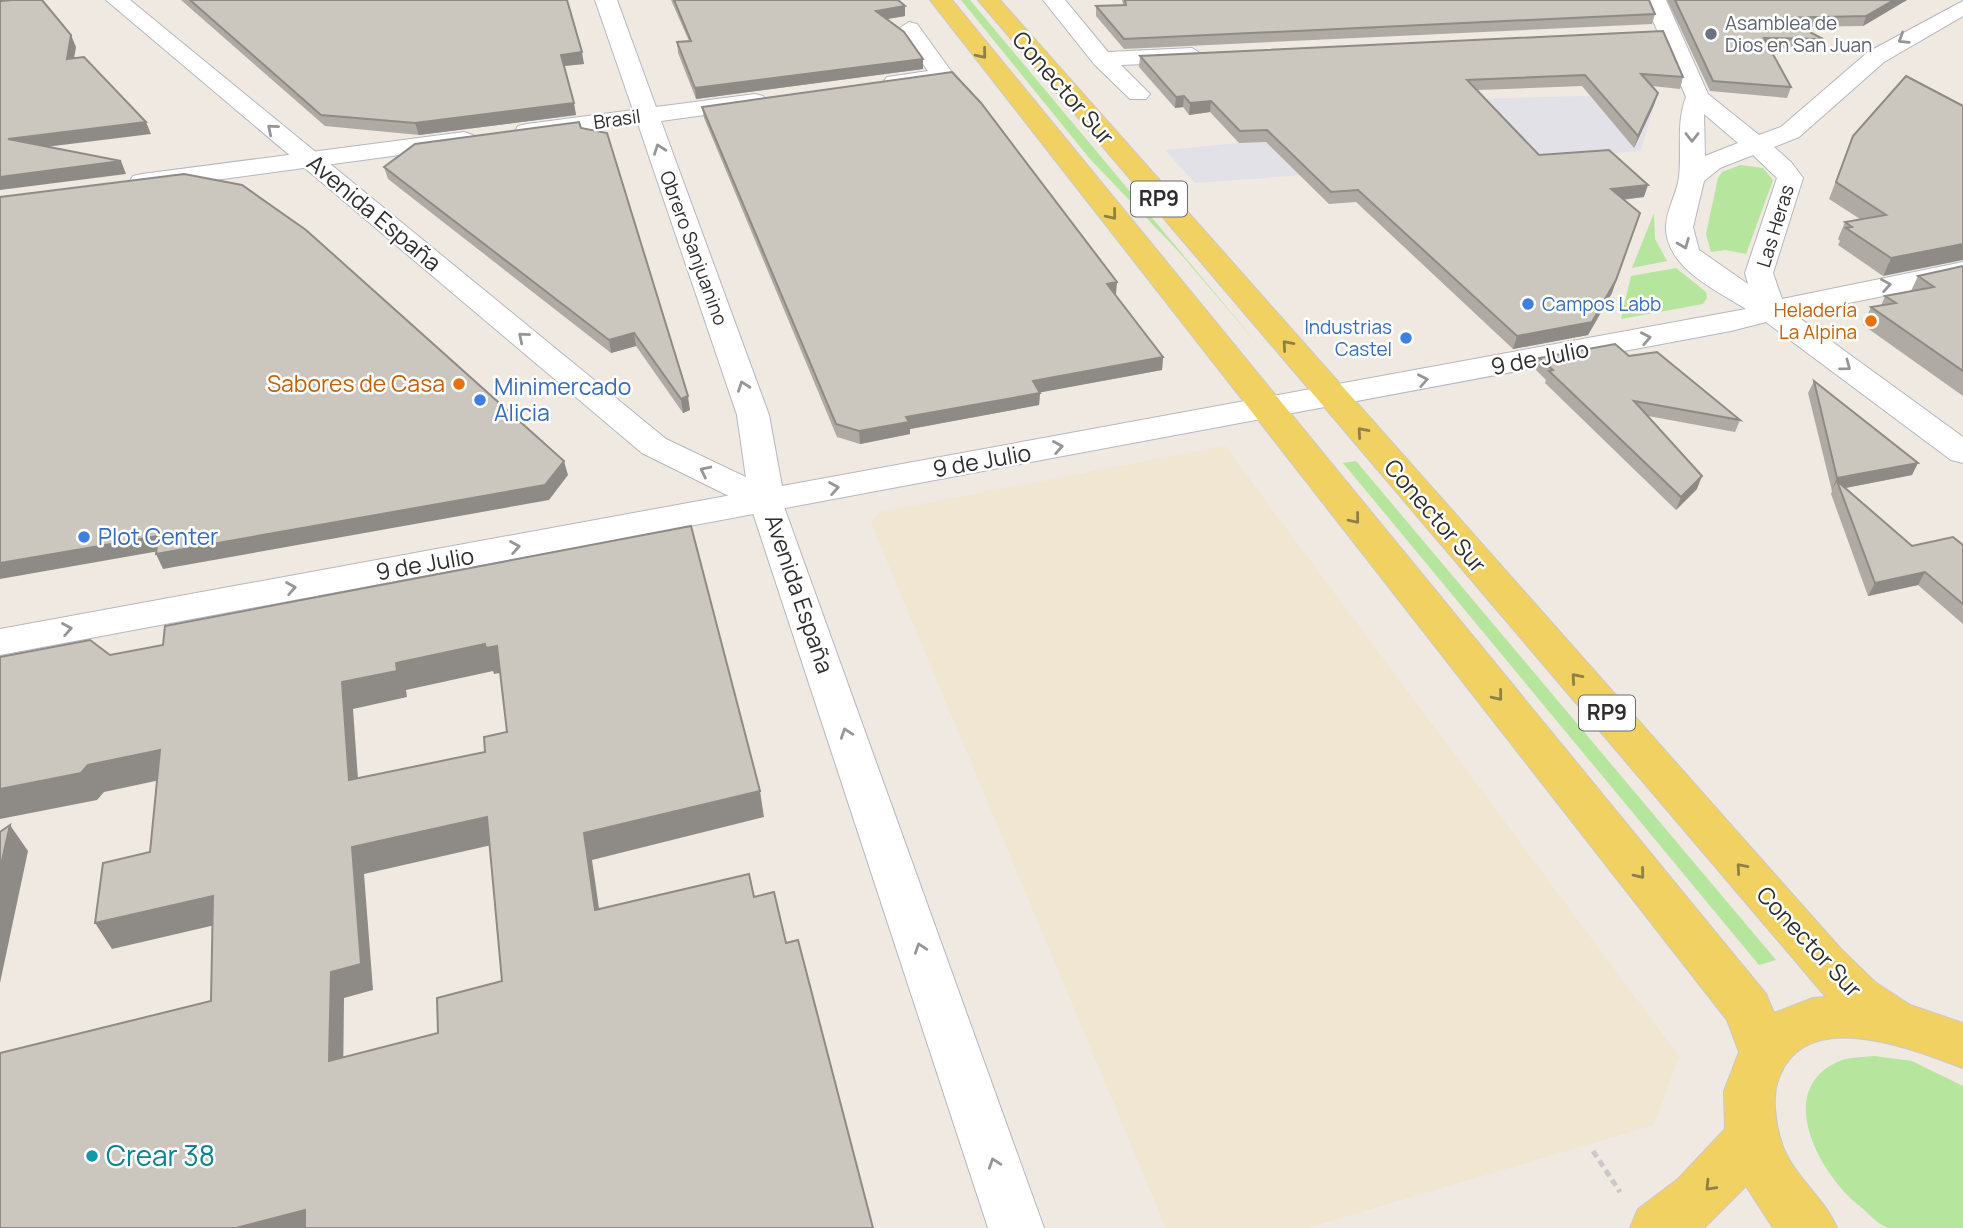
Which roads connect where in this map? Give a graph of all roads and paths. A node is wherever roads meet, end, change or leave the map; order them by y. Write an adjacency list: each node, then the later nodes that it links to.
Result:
1 (117, 0): 19 (street, Avenida España, one-way to 1)
2 (606, 0): 17 (street, Obrero Sanjuanino)
3 (941, 0): 25 (main road, Conector Sur / RP9, one-way to 25)
4 (989, 0): 24 (main road, Conector Sur / RP9, one-way to 4)
5 (1054, 0): 12 (street)
6 (1655, 0): 9 (street, Las Heras)
7 (1963, 7): 18 (street, one-way to 18)
8 (909, 29): 13 (street)
9 (1670, 32): 10 (street); 16 (street, Las Heras)
10 (1642, 34)
11 (1212, 54): 12 (street)
12 (1102, 59): 14 (street)
13 (876, 85)
14 (1138, 94)
15 (782, 97): 17 (street, Brasil)
16 (1698, 97): 18 (street, Las Heras); 20 (street, Las Heras, one-way to 20)
17 (647, 115): 19 (street, Brasil); 27 (street, Obrero Sanjuanino, one-way to 17)
18 (1757, 146): 20 (street); 23 (street, Las Heras)
19 (309, 160): 21 (street, Brasil); 27 (street, Avenida España, one-way to 19)
20 (1692, 178): 23 (street, Las Heras, one-way to 23)
21 (121, 185)
22 (1963, 271): 23 (street, 9 de Julio, one-way to 22)
23 (1772, 311): 24 (street, 9 de Julio, one-way to 23); 26 (street, Las Heras, one-way to 26)
24 (1331, 397): 25 (street, 9 de Julio); 29 (main road, Conector Sur / RP9, one-way to 24)
25 (1266, 408): 27 (street, 9 de Julio, one-way to 25); 31 (main road, Conector Sur / RP9, one-way to 31)
26 (1963, 453)
27 (767, 501): 28 (street, 9 de Julio, one-way to 27); 33 (street, Avenida España, one-way to 27)
28 (0, 642)
29 (1892, 1020): 30 (main road, Conector Sur / RP9); 31 (main road, Conector Sur / RP9)
30 (1956, 1042)
31 (1765, 1053): 32 (main road, Conector Sur / RP9)
32 (1753, 1135): 34 (main road, one-way to 34); 35 (main road, Conector Sur / RP9)
33 (1016, 1228)
34 (1658, 1228)
35 (1809, 1228)

